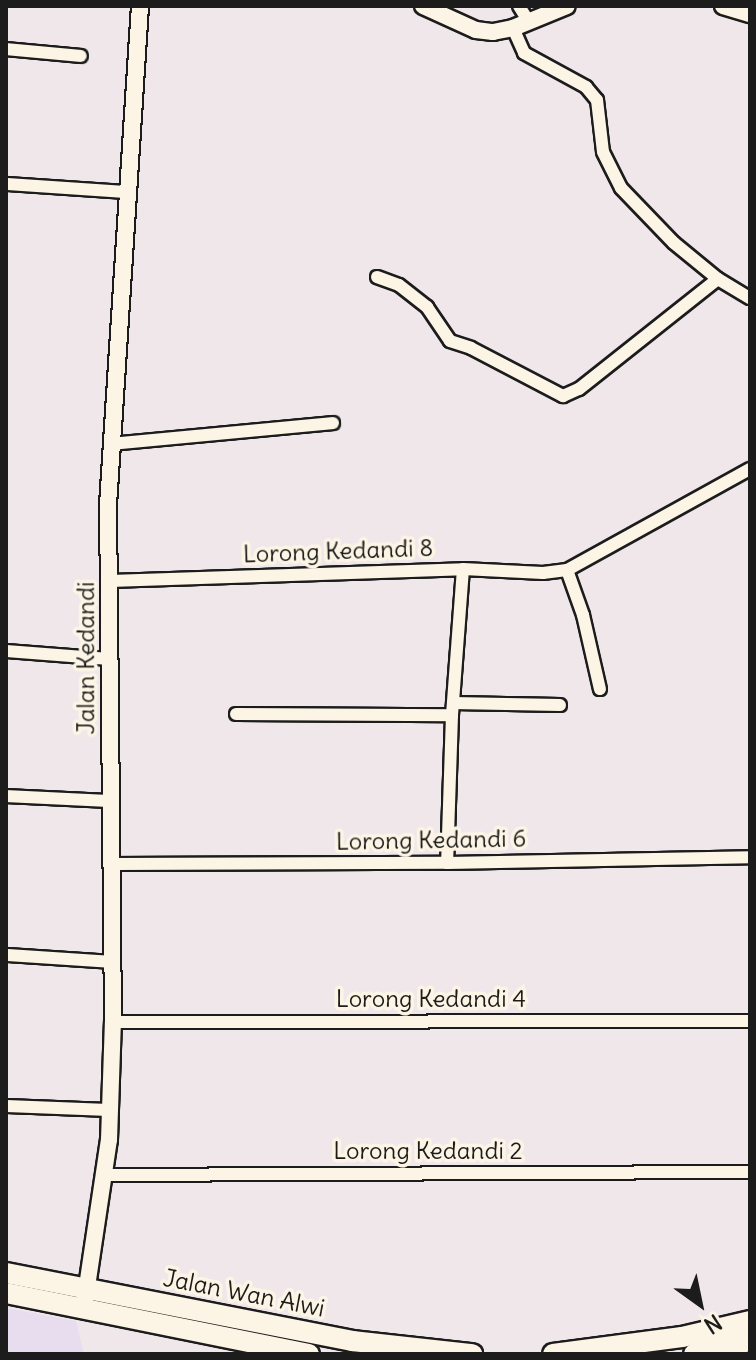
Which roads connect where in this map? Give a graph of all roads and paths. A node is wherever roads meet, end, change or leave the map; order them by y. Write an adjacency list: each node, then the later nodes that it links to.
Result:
1 (140, 6): 11 (street, Jalan Kedandi)
2 (423, 6): 7 (street)
3 (519, 6): 7 (street)
4 (567, 6): 7 (street)
5 (723, 6): 6 (street)
6 (750, 14)
7 (521, 25): 13 (street)
8 (6, 49): 9 (street)
9 (81, 56)
10 (6, 184): 11 (street)
11 (127, 192): 16 (street, Jalan Kedandi)
12 (377, 277): 13 (street)
13 (718, 279): 14 (street)
14 (750, 298)
15 (333, 423): 16 (street)
16 (111, 444): 20 (street, Jalan Kedandi)
17 (750, 469): 19 (street)
18 (463, 569): 19 (street, Lorong Kedandi 8); 20 (street, Lorong Kedandi 8); 25 (street)
19 (567, 570): 23 (street)
20 (110, 581): 22 (street, Jalan Kedandi)
21 (6, 651): 22 (street)
22 (110, 659): 28 (street, Jalan Kedandi)
23 (600, 689)
24 (560, 705): 25 (street)
25 (452, 709): 26 (street); 30 (street)
26 (236, 714)
27 (6, 796): 28 (street)
28 (108, 801): 31 (street, Jalan Kedandi)
29 (750, 857): 30 (street, Lorong Kedandi 6)
30 (447, 863): 31 (street, Lorong Kedandi 6)
31 (112, 864): 33 (street, Jalan Kedandi)
32 (6, 955): 33 (street)
33 (111, 962): 35 (street, Jalan Kedandi)
34 (750, 1021): 35 (street, Lorong Kedandi 4)
35 (113, 1022): 37 (street, Jalan Kedandi)
36 (6, 1106): 37 (street)
37 (109, 1110): 39 (street, Jalan Kedandi)
38 (750, 1172): 39 (street, Lorong Kedandi 2)
39 (106, 1175): 41 (street, Jalan Kedandi)
40 (6, 1273): 41 (main road, Jalan Wan Alwi)
41 (88, 1288): 43 (street, Jalan Kedandi); 47 (main road, Jalan Wan Alwi)
42 (6, 1293): 43 (main road, Jalan Wan Alwi)
43 (83, 1310): 46 (main road, Jalan Wan Alwi)
44 (750, 1321): 48 (main road)
45 (749, 1346): 49 (main road)
46 (309, 1354)
47 (472, 1354)
48 (553, 1354)
49 (694, 1354)

